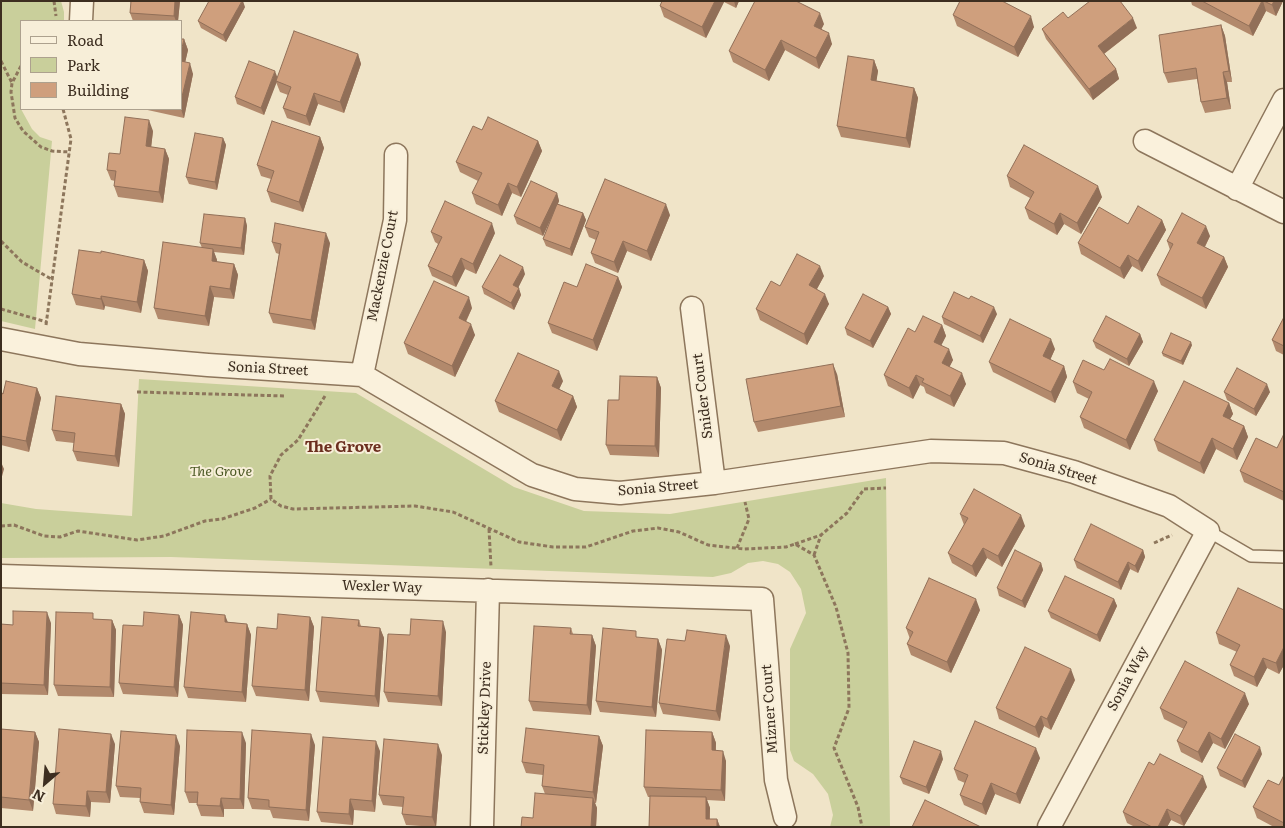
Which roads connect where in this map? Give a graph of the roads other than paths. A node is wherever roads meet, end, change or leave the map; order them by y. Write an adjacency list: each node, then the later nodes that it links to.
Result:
1 (82, 1): 2 (street)
2 (80, 20)
3 (1284, 100): 6 (street)
4 (1145, 141): 6 (street)
5 (396, 155): 10 (street, Mackenzie Court)
6 (1238, 189): 7 (street)
7 (1284, 212)
8 (692, 308): 11 (street, Snider Court)
9 (1, 339): 10 (street, Sonia Street)
10 (351, 374): 11 (street, Sonia Street)
11 (714, 483): 12 (street, Sonia Street)
12 (1208, 531): 13 (lane); 19 (street, Sonia Way)
13 (1284, 557)
14 (1, 576): 15 (street, Wexler Way)
15 (488, 590): 16 (street, Wexler Way); 18 (street, Stickley Drive)
16 (762, 599): 17 (street, Mizner Court)
17 (785, 817)
18 (482, 827)
19 (1049, 827)

